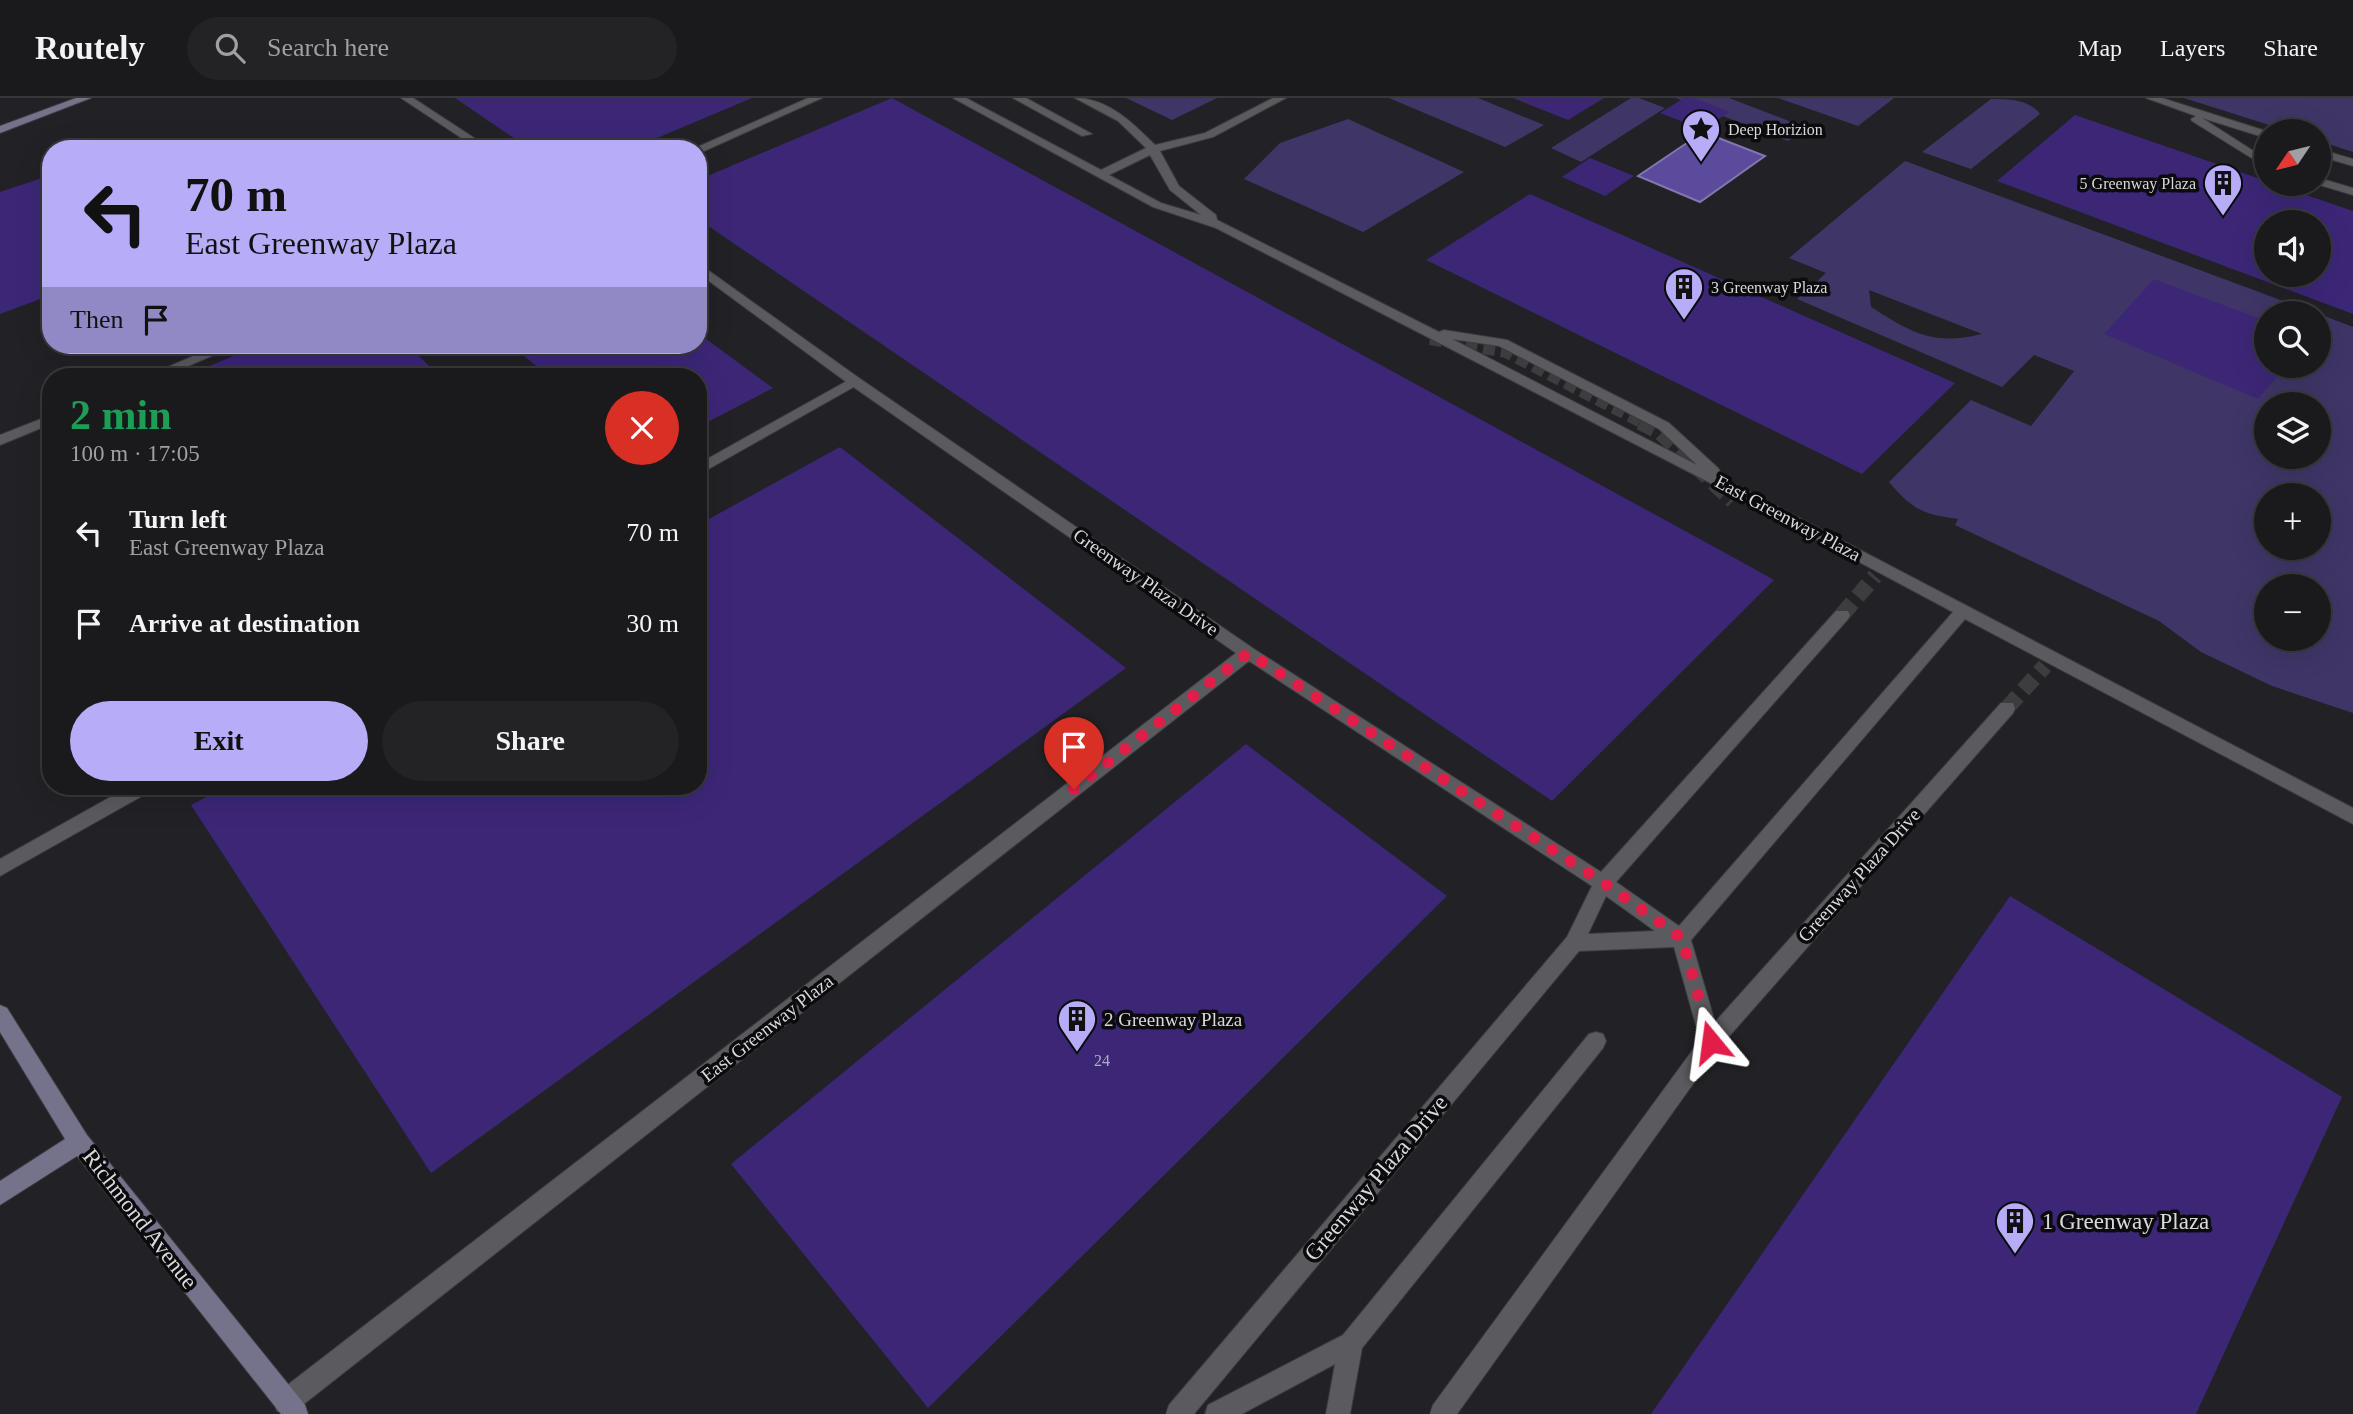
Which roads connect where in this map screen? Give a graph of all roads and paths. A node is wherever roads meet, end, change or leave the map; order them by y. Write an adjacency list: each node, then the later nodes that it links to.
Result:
1 (86, 98): 10 (main road)
2 (406, 98): 13 (street)
3 (817, 98): 14 (street)
4 (958, 98): 19 (street)
5 (1018, 98): 12 (street)
6 (1080, 98): 15 (street)
7 (1281, 98): 15 (street)
8 (2151, 98): 9 (street)
9 (2175, 106): 11 (street); 16 (street)
10 (0, 131)
11 (2254, 131)
12 (1086, 134)
13 (472, 140)
14 (707, 146)
15 (1153, 149): 19 (street); 22 (street)
16 (2254, 156)
17 (2331, 156): 18 (street)
18 (2353, 163)
19 (1100, 175): 22 (street)
20 (2331, 185): 21 (street)
21 (2353, 192)
22 (1220, 225): 24 (street, East Greenway Plaza)
23 (707, 274): 27 (street, Greenway Plaza Drive)
24 (1427, 331): 31 (street, East Greenway Plaza); 31 (street)
25 (208, 354): 26 (street)
26 (174, 368)
27 (853, 381): 30 (street); 34 (street, Greenway Plaza Drive)
28 (42, 423): 29 (street)
29 (0, 440)
30 (707, 465)
31 (1731, 488): 32 (street, East Greenway Plaza)
32 (1962, 612): 37 (street, East Greenway Plaza); 40 (street)
33 (1842, 615): 39 (street, Greenway Plaza Drive)
34 (1248, 653): 39 (street, Greenway Plaza Drive); 48 (street, East Greenway Plaza)
35 (2007, 708): 44 (street, Greenway Plaza Drive)
36 (129, 795): 38 (street)
37 (2353, 817)
38 (0, 868)
39 (1604, 883): 40 (street, Greenway Plaza Drive); 41 (street, Greenway Plaza Drive)
40 (1682, 938): 41 (street); 44 (street)
41 (1574, 943): 49 (street, Greenway Plaza Drive)
42 (0, 1014): 45 (main road, Richmond Avenue)
43 (1596, 1041): 47 (street)
44 (1711, 1042): 52 (street, Greenway Plaza Drive)
45 (79, 1142): 46 (main road); 48 (main road, Richmond Avenue)
46 (0, 1194)
47 (1351, 1343): 50 (street); 51 (street)
48 (291, 1408)
49 (1178, 1414)
50 (1217, 1414)
51 (1338, 1414)
52 (1442, 1414)

